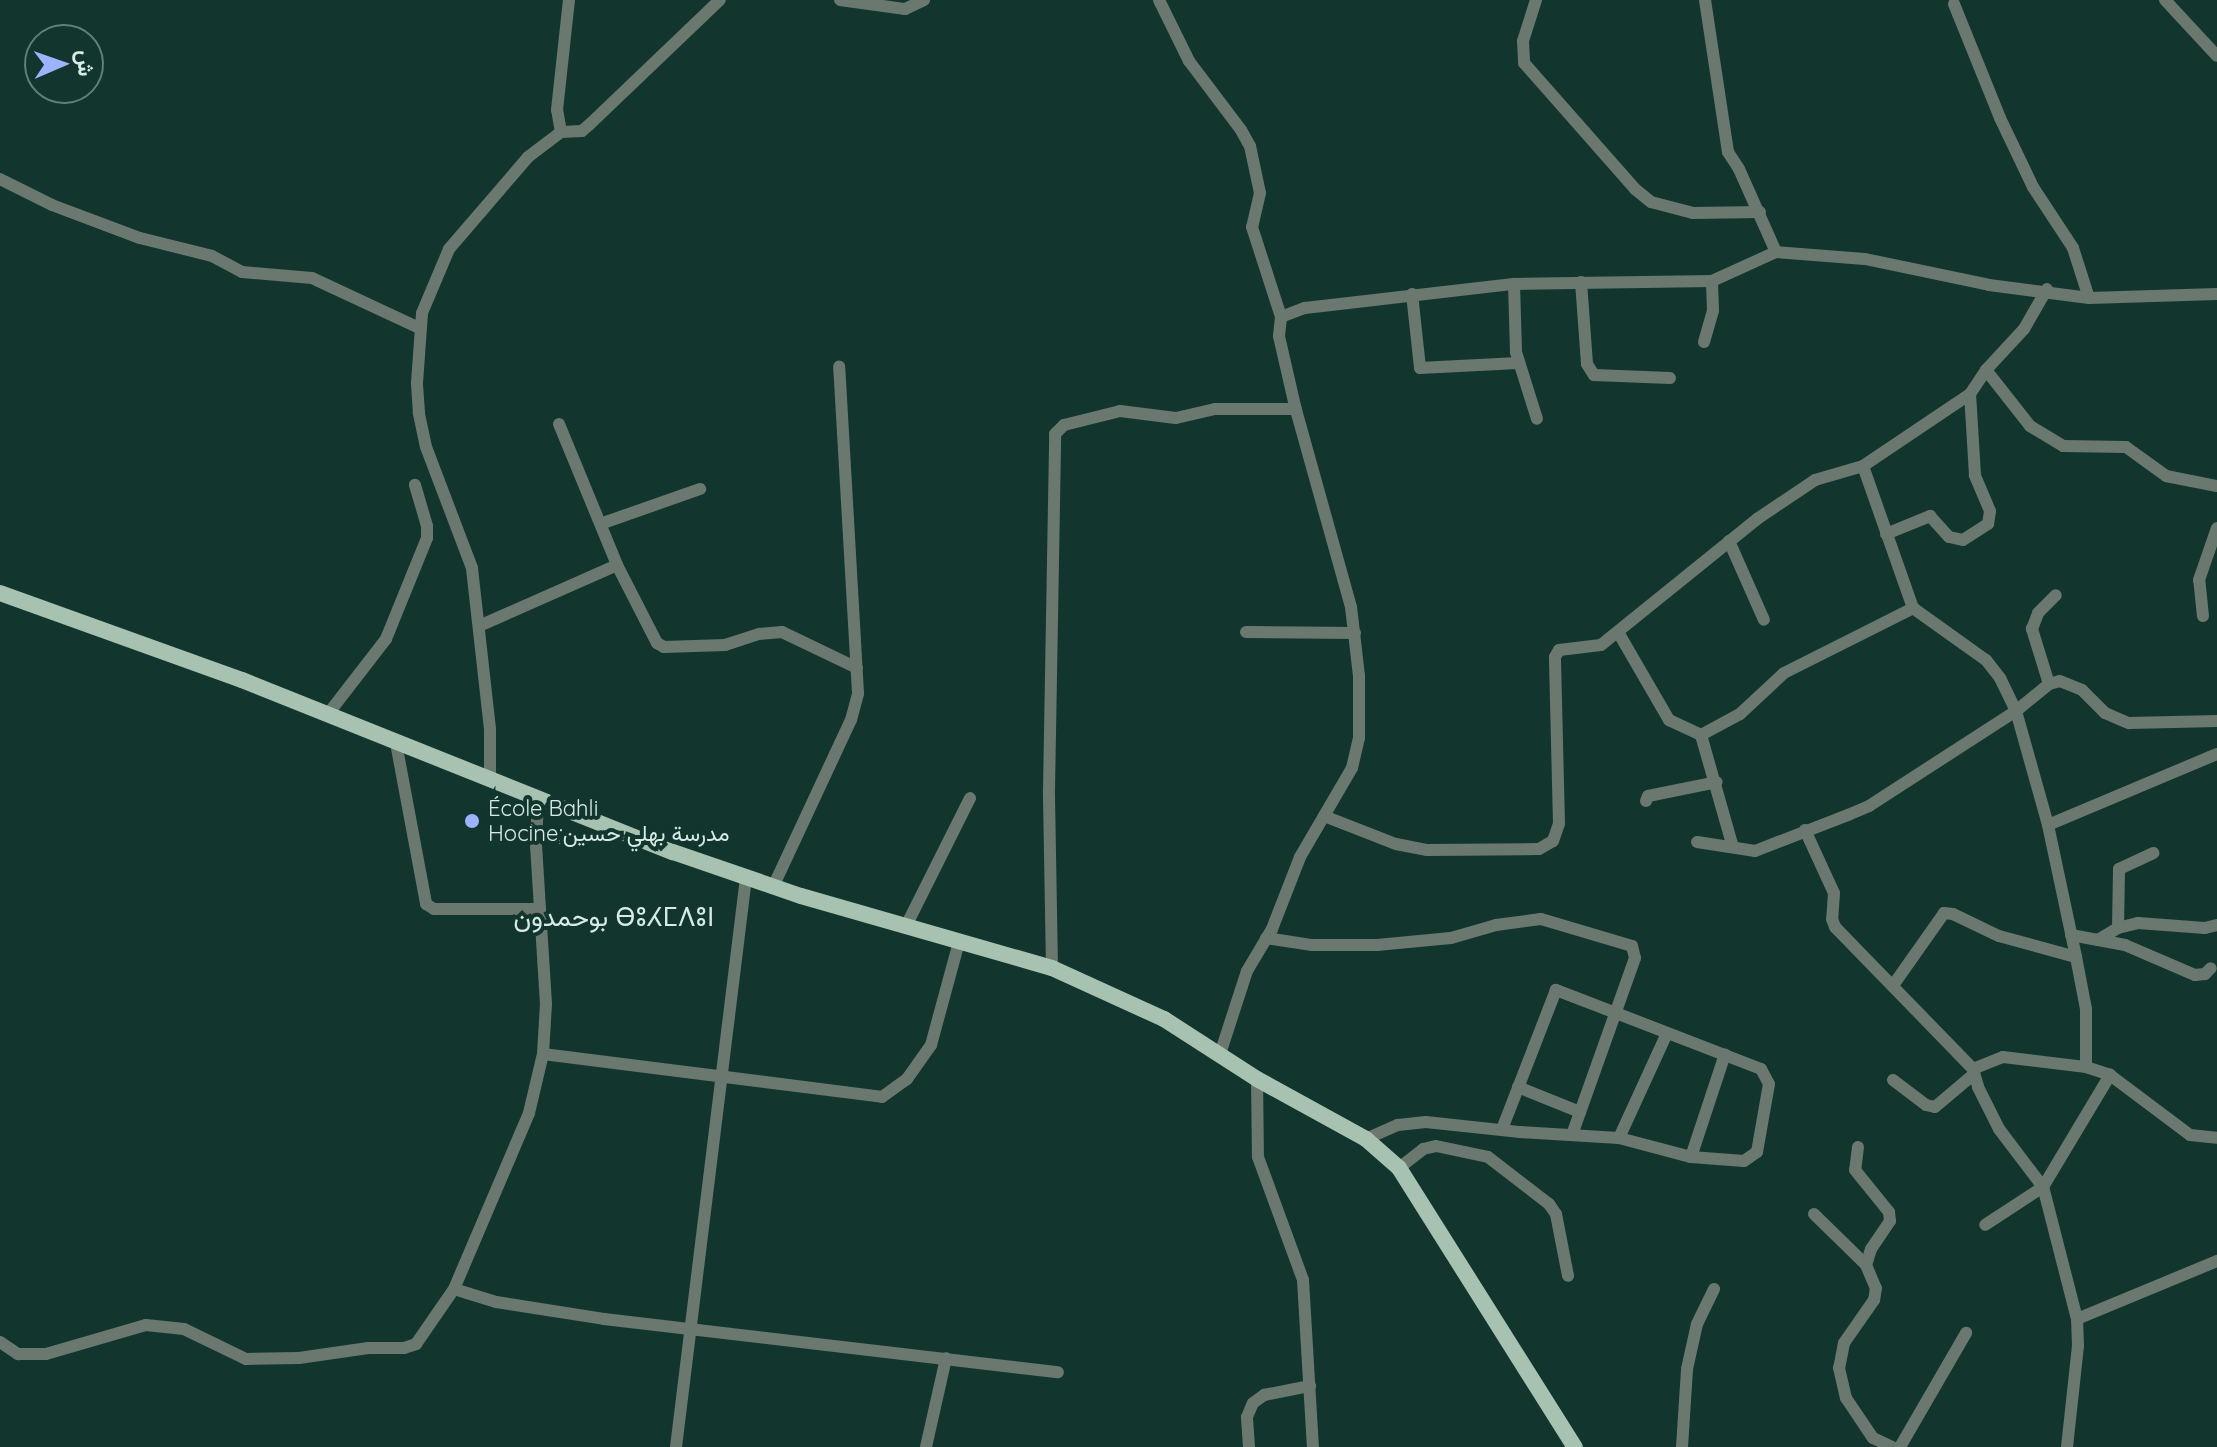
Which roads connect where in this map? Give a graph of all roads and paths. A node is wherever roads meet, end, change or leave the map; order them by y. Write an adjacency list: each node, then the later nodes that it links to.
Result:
1 (569, 0): 11 (street)
2 (720, 0): 11 (street)
3 (840, 0): 4 (street)
4 (924, 0)
5 (1159, 0): 22 (street)
6 (1536, 0): 13 (street)
7 (1705, 0): 13 (street)
8 (2165, 0): 10 (street)
9 (1954, 4): 21 (street)
10 (2217, 56)
11 (561, 132): 23 (street)
12 (0, 179): 23 (street)
13 (1760, 212): 14 (street)
14 (1776, 252): 15 (street); 18 (street)
15 (1712, 281): 16 (street); 24 (street)
16 (1581, 282): 17 (street); 28 (street)
17 (1514, 284): 19 (street); 25 (street)
18 (2047, 289): 21 (street); 27 (street)
19 (1412, 294): 22 (street); 25 (street)
20 (2217, 294): 21 (street)
21 (2089, 298)
22 (1281, 317): 30 (street)
23 (419, 328): 47 (street)
24 (1704, 342)
25 (1518, 363): 31 (street)
26 (839, 367): 51 (street)
27 (1986, 370): 29 (street); 35 (street)
28 (1670, 378)
29 (1970, 394): 33 (street); 39 (street)
30 (1296, 409): 50 (street); 81 (street)
31 (1537, 419)
32 (559, 424): 37 (street)
33 (1863, 466): 39 (street); 40 (street)
34 (415, 485): 54 (street)
35 (2217, 486)
36 (700, 489): 37 (street)
37 (603, 523): 41 (street)
38 (2217, 528): 45 (street)
39 (1886, 534): 44 (street)
40 (1729, 541): 46 (street); 49 (street)
41 (617, 565): 47 (street); 51 (street)
42 (0, 593): 54 (main road)
43 (2056, 595): 52 (street)
44 (1913, 608): 53 (street); 56 (street)
45 (2203, 616)
46 (1764, 620)
47 (479, 626): 59 (street)
48 (1246, 632): 50 (street)
49 (1618, 632): 56 (street); 64 (street)
50 (1355, 633): 64 (street)
51 (857, 668): 71 (street)
52 (2049, 684): 53 (street); 55 (street)
53 (2016, 711): 65 (street); 66 (street)
54 (328, 714): 57 (main road)
55 (2217, 721)
56 (1701, 735): 60 (street)
57 (396, 743): 59 (main road); 72 (street)
58 (2217, 754): 65 (street)
59 (490, 780): 62 (main road)
60 (1717, 782): 63 (street); 68 (street)
61 (970, 798): 74 (street)
62 (538, 799): 70 (main road); 72 (street)
63 (1646, 801)
64 (1324, 816): 77 (street)
65 (2048, 825): 76 (street)
66 (1805, 830): 68 (street); 83 (street)
67 (1697, 842): 68 (street)
68 (1733, 847)
69 (2154, 853): 75 (street)
70 (746, 878): 71 (main road); 91 (street)
71 (773, 887): 74 (main road)
72 (540, 909): 86 (street)
73 (2217, 925): 75 (street)
74 (906, 926): 79 (main road)
75 (2118, 928): 78 (street)
76 (2071, 935): 78 (street); 80 (street)
77 (1266, 938): 84 (street); 87 (street)
78 (2098, 940): 82 (street)
79 (959, 942): 81 (main road); 91 (street)
80 (2076, 957): 83 (street); 89 (street)
81 (1052, 968): 87 (main road)
82 (2211, 968)
83 (1894, 984): 90 (street)
84 (1615, 1012): 85 (street); 95 (street); 96 (street)
85 (1667, 1033): 88 (street); 99 (street)
86 (543, 1054): 91 (street); 111 (street)
87 (1220, 1054): 93 (main road)
88 (1725, 1054): 103 (street); 103 (street)
89 (2086, 1067): 90 (street); 92 (street)
90 (1973, 1071): 94 (street); 105 (street)
91 (723, 1074): 114 (street)
92 (2110, 1075): 100 (street); 105 (street)
93 (1257, 1079): 101 (main road); 119 (street)
94 (1893, 1080)
95 (1518, 1087): 96 (street); 97 (street)
96 (1580, 1112): 98 (street)
97 (1502, 1129): 98 (street); 101 (street)
98 (1572, 1135): 99 (street)
99 (1619, 1138): 103 (street)
100 (2217, 1138)
101 (1366, 1139): 104 (main road)
102 (1858, 1147): 109 (street)
103 (1691, 1157)
104 (1399, 1168): 110 (street); 124 (main road)
105 (2043, 1187): 107 (street); 113 (street)
106 (1814, 1214): 109 (street)
107 (1985, 1225)
108 (2217, 1261): 113 (street)
109 (1866, 1265): 126 (street)
110 (1568, 1276)
111 (454, 1289): 114 (street); 116 (street)
112 (1714, 1289): 125 (street)
113 (2077, 1319): 128 (street)
114 (691, 1331): 117 (street); 120 (street)
115 (1966, 1333): 127 (street)
116 (0, 1342)
117 (946, 1358): 118 (street); 121 (street)
118 (1058, 1372)
119 (1310, 1386): 122 (street); 123 (street)
120 (676, 1447)
121 (926, 1447)
122 (1249, 1447)
123 (1313, 1447)
124 (1575, 1447)
125 (1682, 1447)
126 (1892, 1447)
127 (1900, 1447)
128 (2067, 1447)

